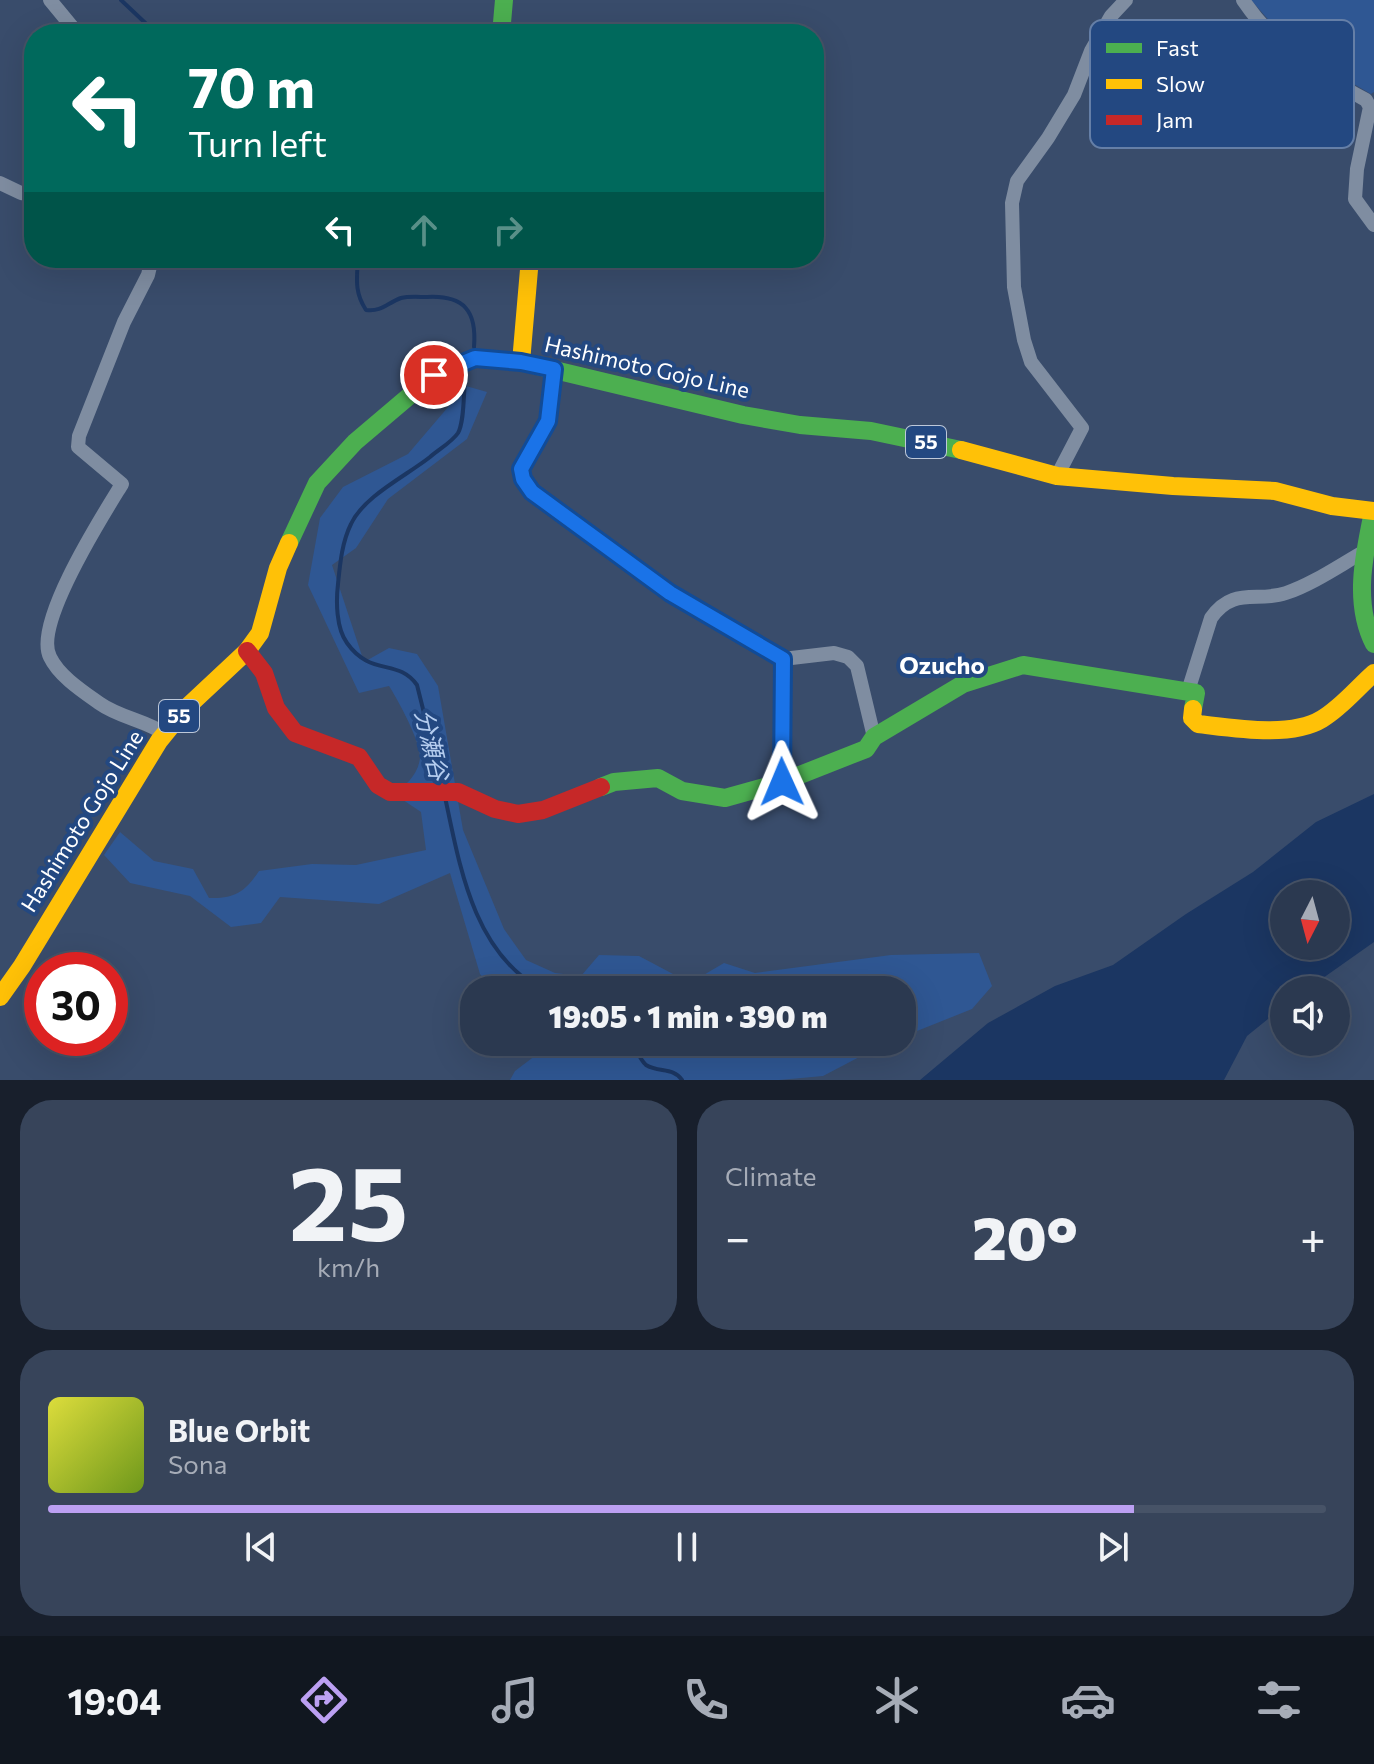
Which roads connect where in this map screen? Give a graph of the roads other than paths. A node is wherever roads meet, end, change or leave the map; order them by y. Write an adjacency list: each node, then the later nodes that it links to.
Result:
1 (50, 0): 7 (street)
2 (504, 0): 8 (main road)
3 (1126, 0): 5 (street)
4 (1243, 0): 6 (street)
5 (1109, 20)
6 (1259, 20)
7 (70, 24)
8 (502, 24)
9 (1090, 54): 18 (street)
10 (1354, 93): 13 (street)
11 (0, 183): 12 (street)
12 (24, 193)
13 (1374, 225)
14 (150, 268): 26 (street)
15 (529, 268): 16 (main road)
16 (521, 362): 17 (main road, Hashimoto Gojo Line / 55); 22 (main road, Hashimoto Gojo Line / 55)
17 (554, 369): 18 (main road, Hashimoto Gojo Line / 55); 23 (street)
18 (1057, 476): 19 (main road, Hashimoto Gojo Line / 55)
19 (1374, 512): 20 (main road)
20 (1365, 551): 21 (main road); 25 (street)
21 (1374, 644)
22 (247, 651): 26 (main road, Hashimoto Gojo Line / 55); 28 (main road)
23 (783, 659): 27 (street); 28 (street)
24 (1374, 673): 25 (main road)
25 (1188, 691): 27 (main road)
26 (165, 734): 29 (main road, Hashimoto Gojo Line / 55)
27 (874, 737): 28 (main road)
28 (782, 782)
29 (0, 997)

